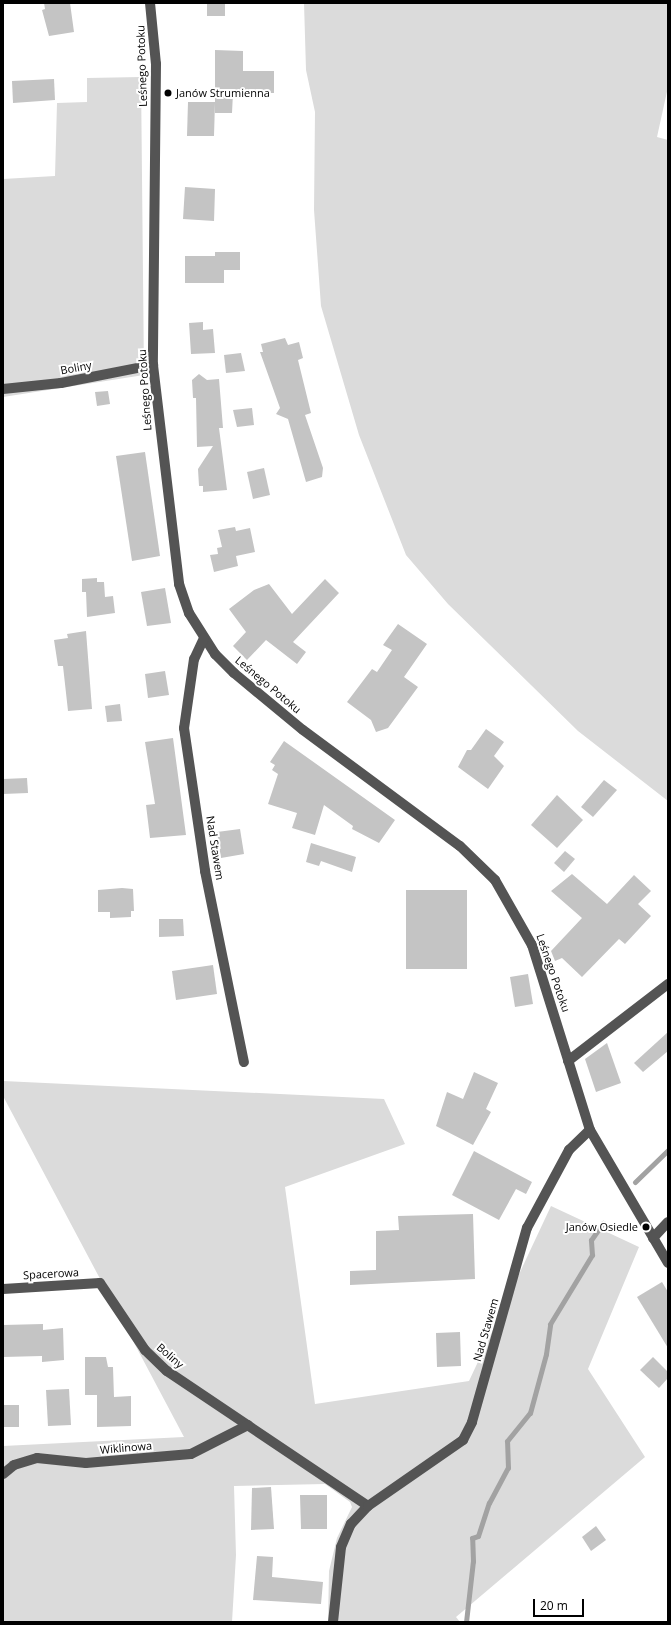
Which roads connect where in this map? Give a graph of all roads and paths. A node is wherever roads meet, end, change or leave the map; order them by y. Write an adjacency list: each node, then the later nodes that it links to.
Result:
1 (150, 3): 2 (street, Leśnego Potoku)
2 (153, 365): 3 (street, Boliny); 4 (street, Leśnego Potoku)
3 (3, 389)
4 (204, 638): 6 (street, Leśnego Potoku); 7 (street, Nad Stawem)
5 (668, 984): 6 (street)
6 (568, 1061): 8 (street, Leśnego Potoku)
7 (244, 1062)
8 (590, 1130): 10 (street, Leśnego Potoku); 16 (street, Nad Stawem)
9 (668, 1222): 10 (street)
10 (653, 1238): 11 (street, Leśnego Potoku)
11 (668, 1263)
12 (100, 1283): 13 (street, Spacerowa); 14 (street, Boliny)
13 (3, 1288)
14 (248, 1425): 15 (street, Wiklinowa); 16 (street)
15 (3, 1474)
16 (368, 1506): 17 (street, Nad Stawem)
17 (333, 1622)

